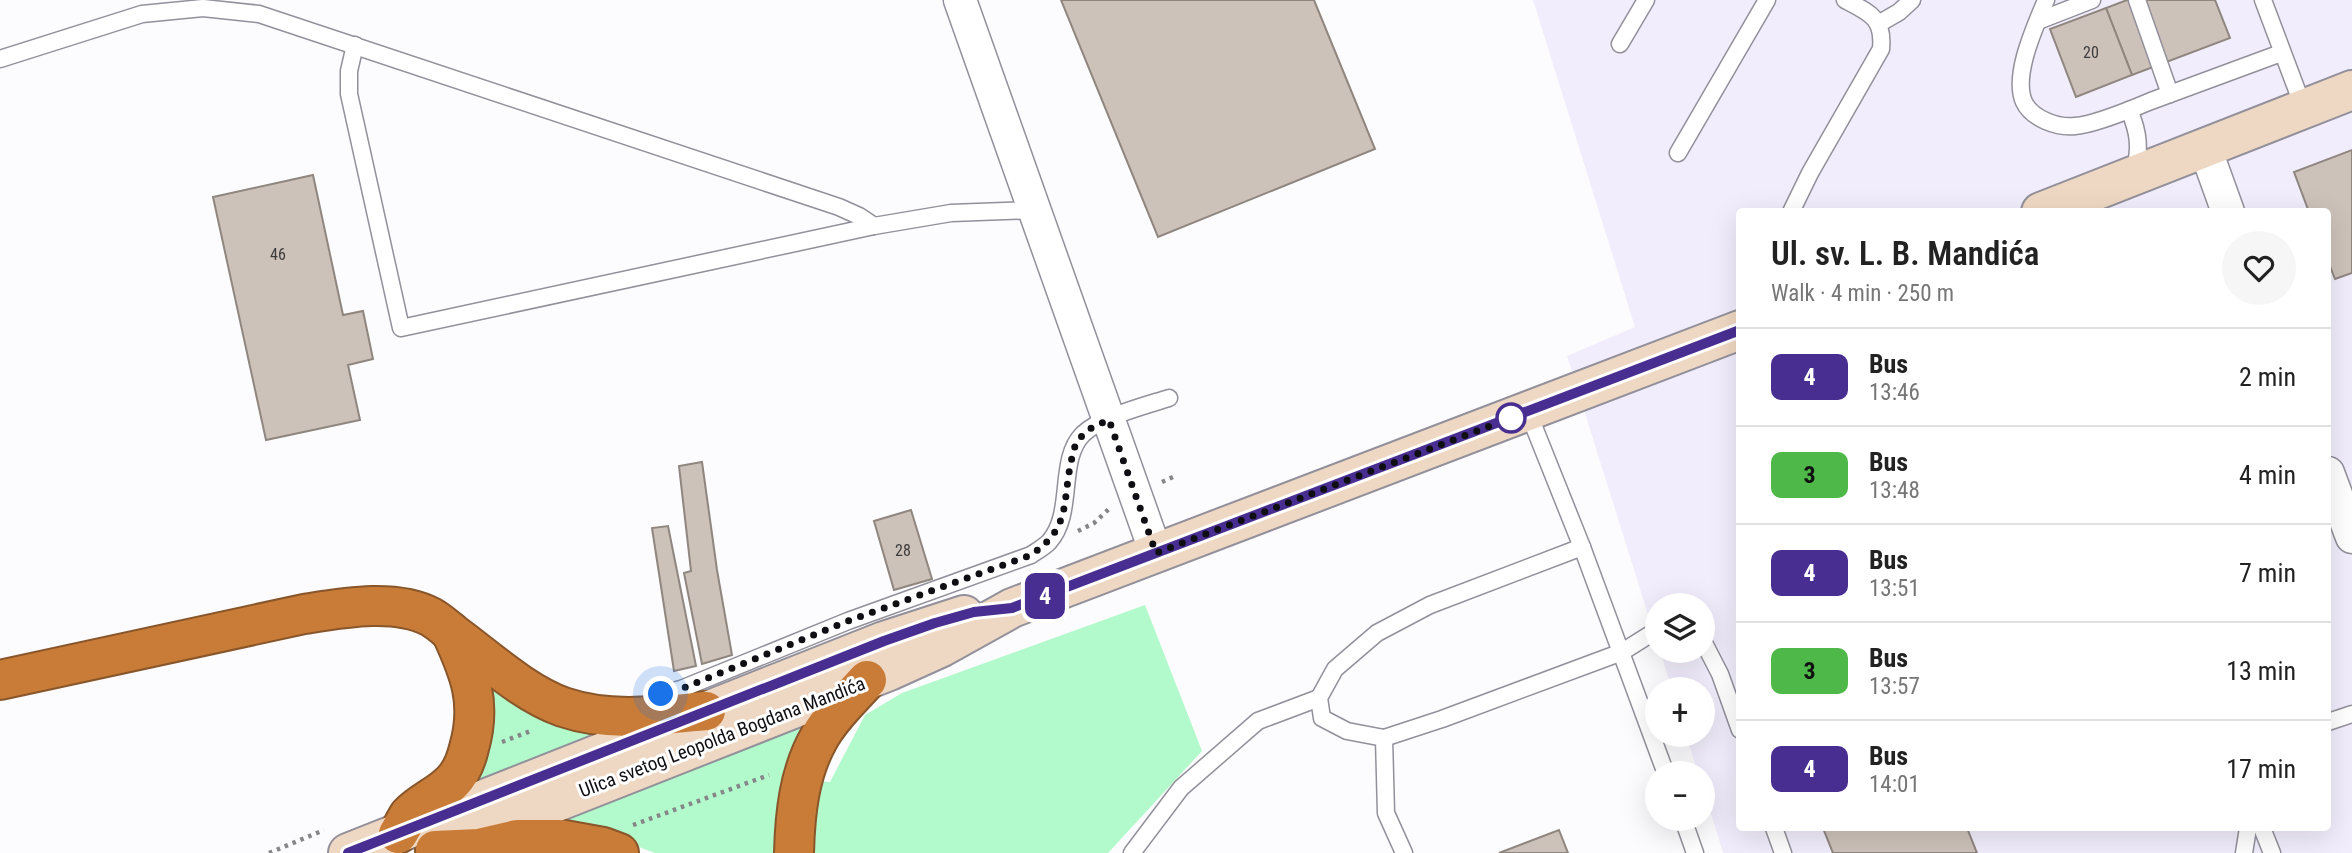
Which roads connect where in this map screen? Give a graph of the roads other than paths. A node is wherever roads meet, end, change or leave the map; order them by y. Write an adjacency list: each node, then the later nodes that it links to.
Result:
1 (960, 0): 26 (street)
2 (1646, 0): 12 (lane)
3 (1767, 0): 21 (lane)
4 (1845, 0): 11 (lane)
5 (1912, 0): 11 (lane)
6 (2046, 0): 10 (lane)
7 (2092, 0): 10 (lane)
8 (2137, 0): 17 (lane)
9 (2263, 0): 14 (lane)
10 (2038, 21): 19 (lane)
11 (1880, 23): 23 (lane)
12 (1620, 44)
13 (355, 45): 15 (lane); 27 (lane); 27 (lane)
14 (2281, 53): 17 (lane); 18 (lane)
15 (0, 60)
16 (2352, 90): 18 (main road)
17 (2170, 94): 19 (lane)
18 (2304, 109): 20 (main road)
19 (2129, 110): 22 (lane)
20 (2205, 148): 22 (main road); 25 (street)
21 (1678, 153)
22 (2132, 176): 24 (main road)
23 (1793, 208)
24 (2050, 208)
25 (2227, 208)
26 (1035, 210): 27 (lane); 31 (street)
27 (874, 226)
28 (1736, 332): 30 (main road, Ulica svetog Leopolda Bogdana Mandića)
29 (1169, 398): 31 (lane)
30 (1528, 412): 34 (lane); 35 (main road, Ulica svetog Leopolda Bogdana Mandića)
31 (1109, 420): 35 (street); 43 (lane)
32 (2331, 481): 33 (street)
33 (2352, 537)
34 (1582, 547): 39 (lane); 44 (lane)
35 (1156, 553): 36 (main road, Ulica svetog Leopolda Bogdana Mandića)
36 (1012, 608): 42 (main road, Ulica svetog Leopolda Bogdana Mandića); 45 (main road, Ulica svetog Leopolda Bogdana Mandića)
37 (451, 632): 41 (highway); 45 (highway); 55 (highway)
38 (1645, 638): 39 (lane)
39 (1622, 652): 49 (lane); 50 (lane)
40 (1714, 663): 47 (lane)
41 (0, 680)
42 (867, 680): 55 (main road, Ulica svetog Leopolda Bogdana Mandića); 58 (highway)
43 (661, 694)
44 (1319, 698): 49 (lane); 59 (lane)
45 (706, 712): 55 (main road, Ulica svetog Leopolda Bogdana Mandića)
46 (2352, 713): 48 (lane)
47 (1736, 719)
48 (2331, 721)
49 (1384, 738): 60 (lane)
50 (1661, 761)
51 (1687, 831): 61 (lane)
52 (1775, 831): 62 (lane)
53 (2248, 831): 63 (lane)
54 (2263, 831): 64 (lane)
55 (420, 846): 56 (main road, Ulica svetog Leopolda Bogdana Mandića); 57 (highway)
56 (348, 853)
57 (619, 853)
58 (794, 853)
59 (1132, 853)
60 (1404, 853)
61 (1695, 853)
62 (1783, 853)
63 (2244, 853)
64 (2272, 853)

